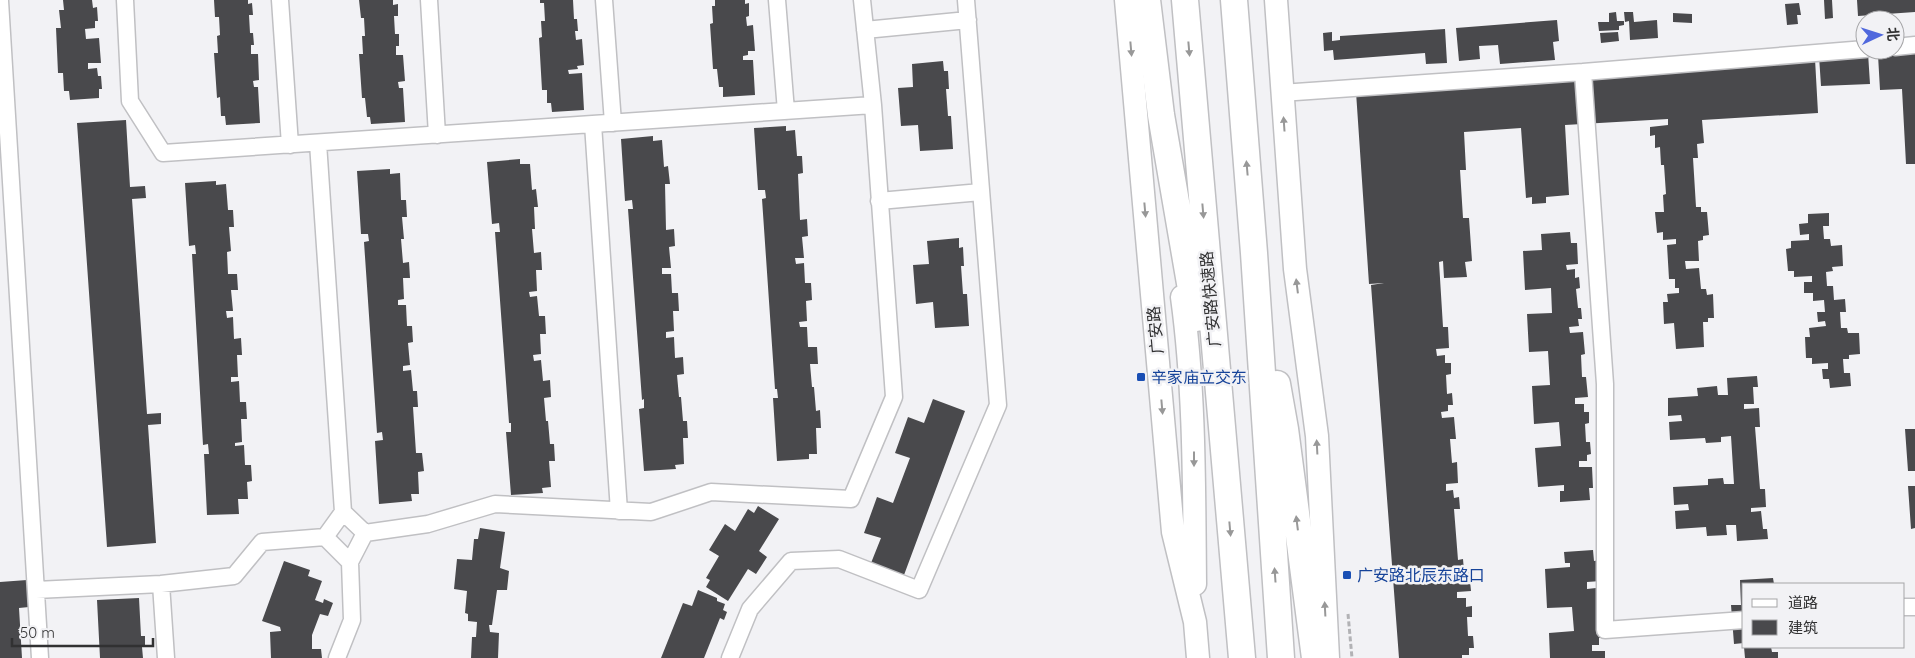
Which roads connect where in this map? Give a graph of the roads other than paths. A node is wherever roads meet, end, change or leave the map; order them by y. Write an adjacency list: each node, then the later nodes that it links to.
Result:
1 (124, 0): 26 (street)
2 (280, 0): 26 (street)
3 (429, 0): 24 (street)
4 (604, 0): 22 (street)
5 (777, 0): 20 (street)
6 (862, 0): 15 (street)
7 (966, 0): 14 (street)
8 (1126, 0): 40 (main road, 广安路, one-way to 40)
9 (1146, 0): 21 (highway)
10 (1185, 0): 31 (highway, 广安路快速路, one-way to 31)
11 (1235, 0): 30 (highway, one-way to 11)
12 (1276, 0): 18 (main road)
13 (0, 1): 29 (street)
14 (968, 20): 15 (street); 27 (street)
15 (865, 30): 19 (street)
16 (1855, 50): 17 (street)
17 (1583, 72): 18 (street); 39 (street)
18 (1281, 93): 49 (main road, one-way to 18)
19 (873, 105): 20 (street); 28 (street)
20 (786, 111): 22 (street)
21 (1161, 115): 31 (highway); 40 (main road, one-way to 40)
22 (613, 123): 23 (street)
23 (593, 124): 24 (street); 32 (street)
24 (436, 135): 25 (street)
25 (318, 143): 26 (street); 33 (street)
26 (290, 145)
27 (981, 192): 28 (street); 46 (street)
28 (879, 201): 32 (street)
29 (7, 230): 38 (street)
30 (1254, 253): 41 (highway, one-way to 30); 48 (highway, one-way to 30)
31 (1226, 491): 42 (highway, 广安路快速路, one-way to 42)
32 (618, 511): 34 (street)
33 (343, 512): 34 (street); 35 (street)
34 (365, 533): 36 (street)
35 (325, 537): 36 (street); 37 (street)
36 (350, 562): 45 (street)
37 (161, 584): 38 (street); 44 (street)
38 (36, 590): 43 (street)
39 (1742, 620)
40 (1195, 622): 47 (main road, 广安路)
41 (1280, 649)
42 (1241, 650)
43 (40, 658)
44 (166, 658)
45 (337, 658)
46 (730, 658)
47 (1198, 658)
48 (1315, 658)
49 (1328, 658)

